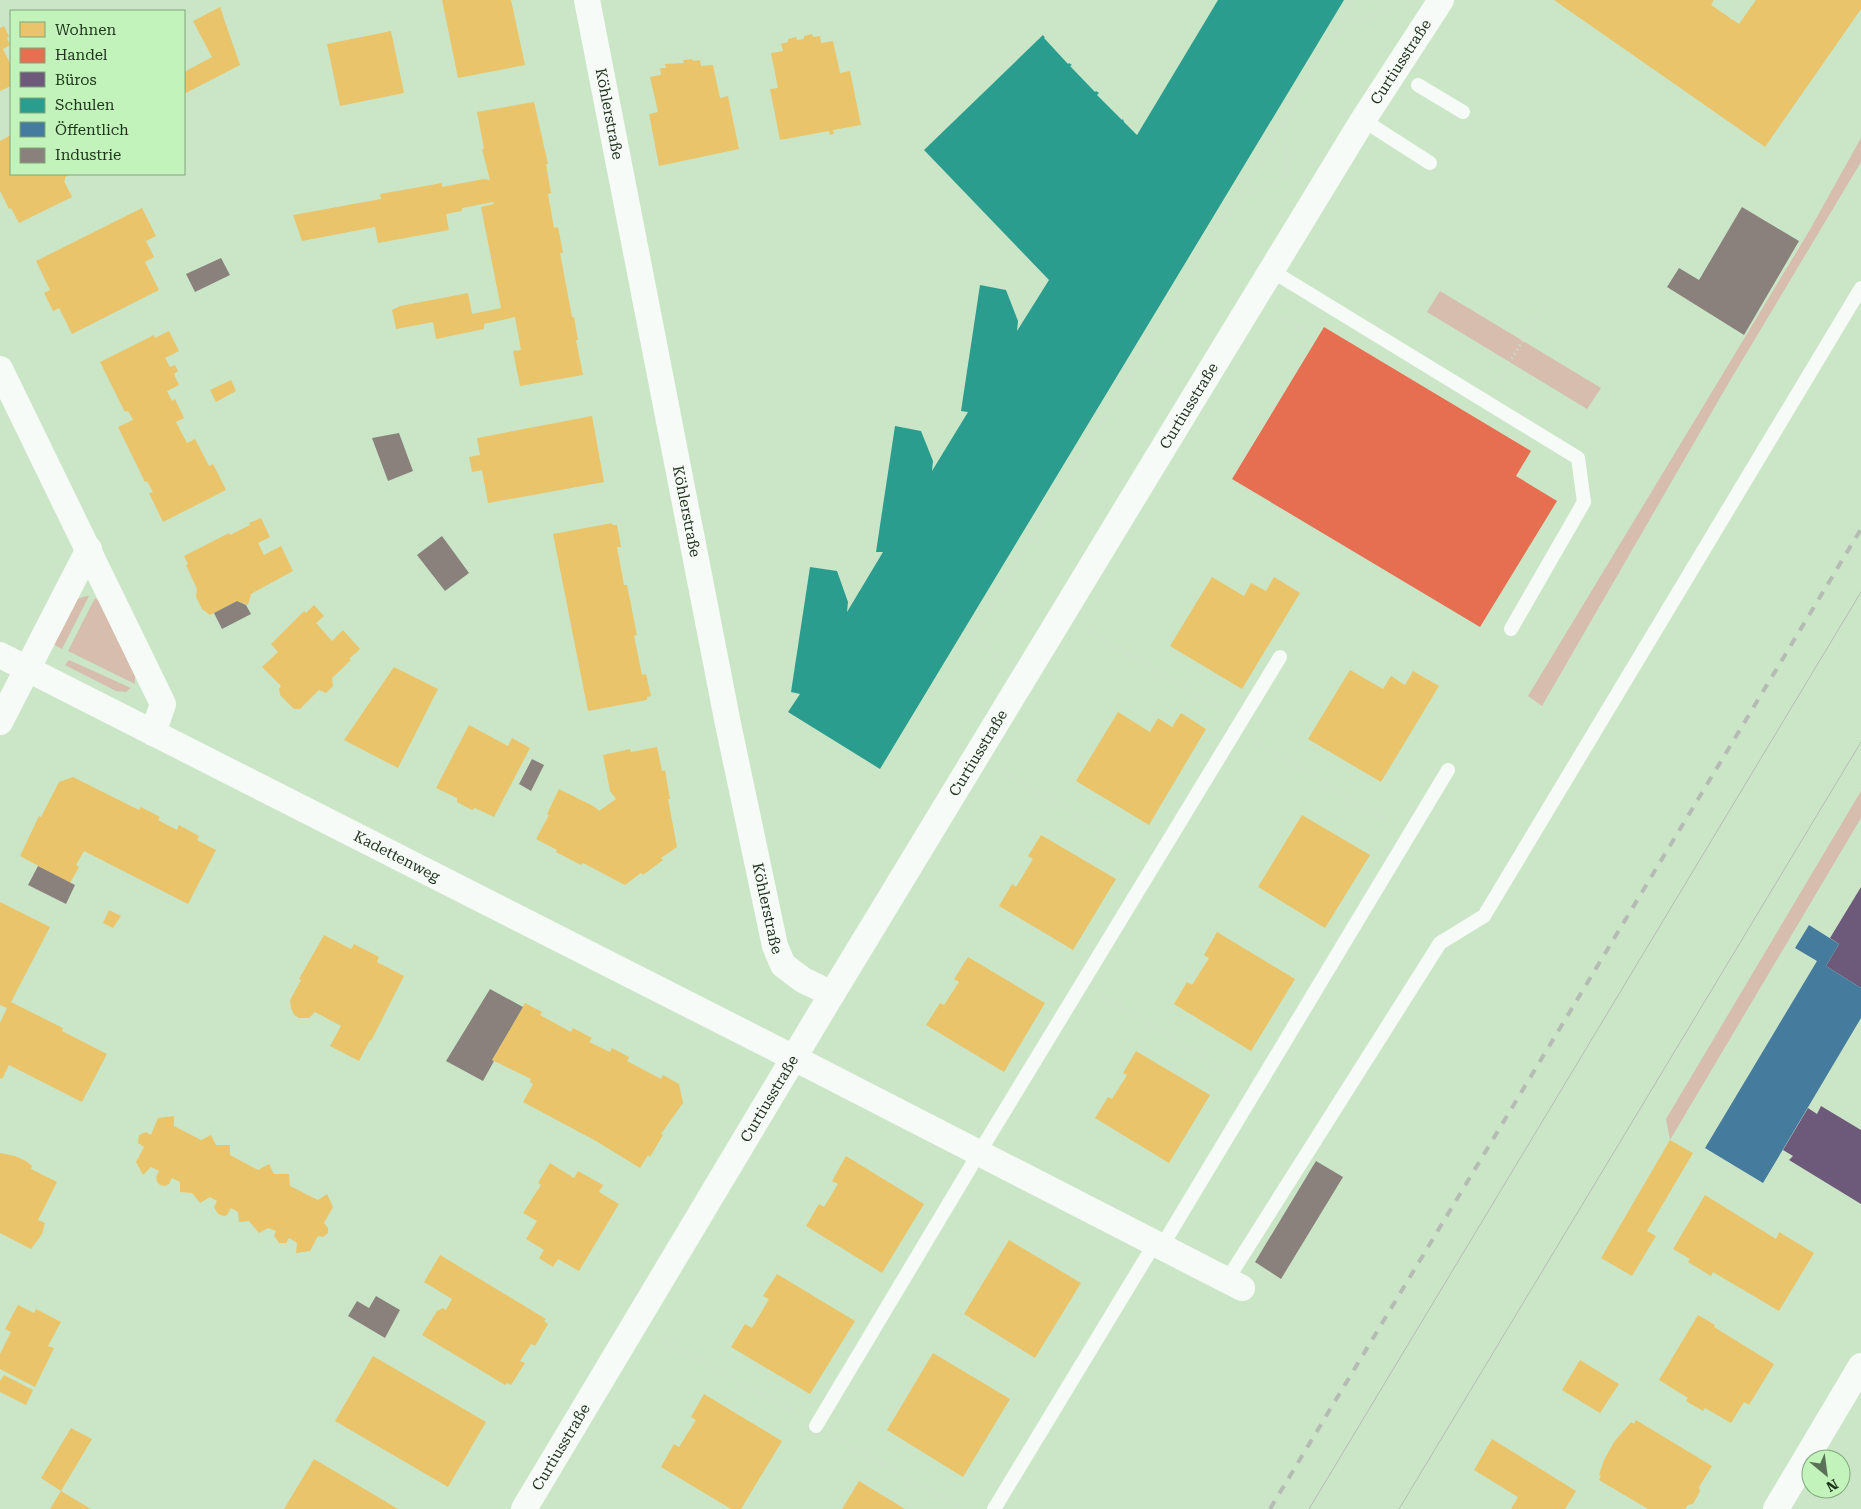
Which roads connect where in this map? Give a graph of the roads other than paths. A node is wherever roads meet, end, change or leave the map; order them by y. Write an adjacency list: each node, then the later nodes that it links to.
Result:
1 (587, 0): 18 (street, Köhlerstraße)
2 (1442, 0): 5 (street, Curtiusstraße)
3 (1418, 85): 4 (lane)
4 (1462, 112)
5 (1364, 120): 6 (lane); 7 (street, Curtiusstraße)
6 (1430, 163)
7 (1272, 271): 11 (lane); 18 (street, Curtiusstraße)
8 (1861, 288): 22 (lane)
9 (0, 369): 10 (street)
10 (89, 549): 14 (street); 16 (street)
11 (1511, 629)
12 (0, 655): 14 (street, Kadettenweg)
13 (1280, 657): 20 (lane)
14 (27, 668): 15 (street); 16 (street, Kadettenweg)
15 (0, 722)
16 (153, 733): 19 (street, Kadettenweg)
17 (1448, 770): 21 (lane)
18 (832, 994): 19 (street, Curtiusstraße)
19 (794, 1058): 20 (street, Kadettenweg); 25 (street, Curtiusstraße)
20 (979, 1153): 21 (street, Kadettenweg); 24 (lane)
21 (1159, 1244): 22 (street, Kadettenweg); 26 (lane)
22 (1234, 1284)
23 (1861, 1366): 27 (street)
24 (816, 1426)
25 (524, 1509)
26 (994, 1509)
27 (1776, 1509)

